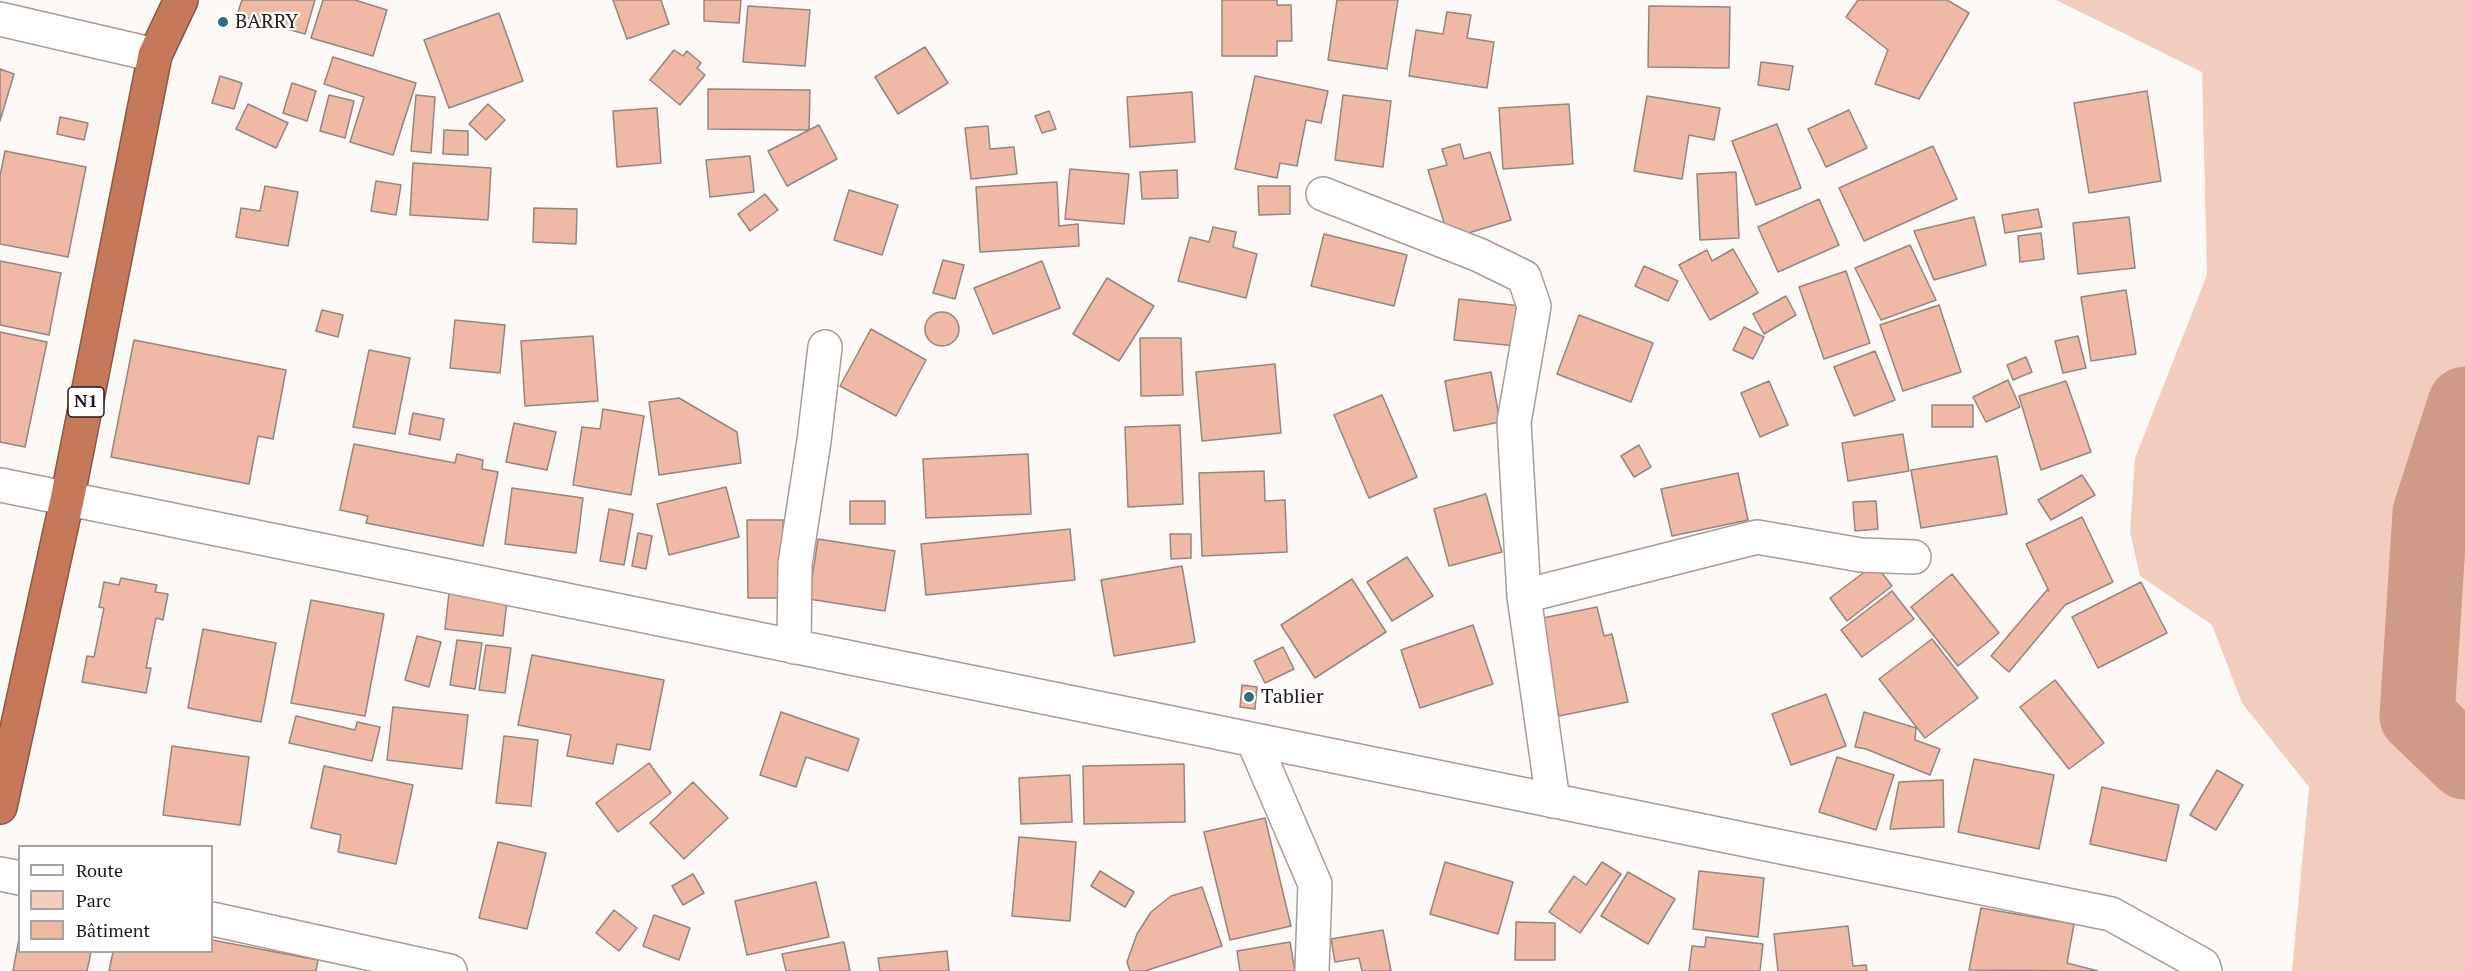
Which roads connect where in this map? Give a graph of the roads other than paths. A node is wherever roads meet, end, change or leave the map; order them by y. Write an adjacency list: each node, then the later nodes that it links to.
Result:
1 (180, 0): 3 (highway, N1)
2 (0, 19): 3 (street)
3 (154, 55): 7 (highway, N1)
4 (1323, 194): 9 (street)
5 (825, 347): 10 (street)
6 (0, 485): 7 (street)
7 (67, 500): 10 (street); 13 (highway, N1)
8 (1914, 557): 9 (street)
9 (1524, 596): 12 (street)
10 (794, 647): 11 (street)
11 (1253, 740): 12 (street); 18 (street)
12 (1553, 801): 19 (street)
13 (0, 807)
14 (0, 874): 15 (street)
15 (18, 878)
16 (213, 920): 17 (street)
17 (450, 971)
18 (1312, 971)
19 (2205, 971)

